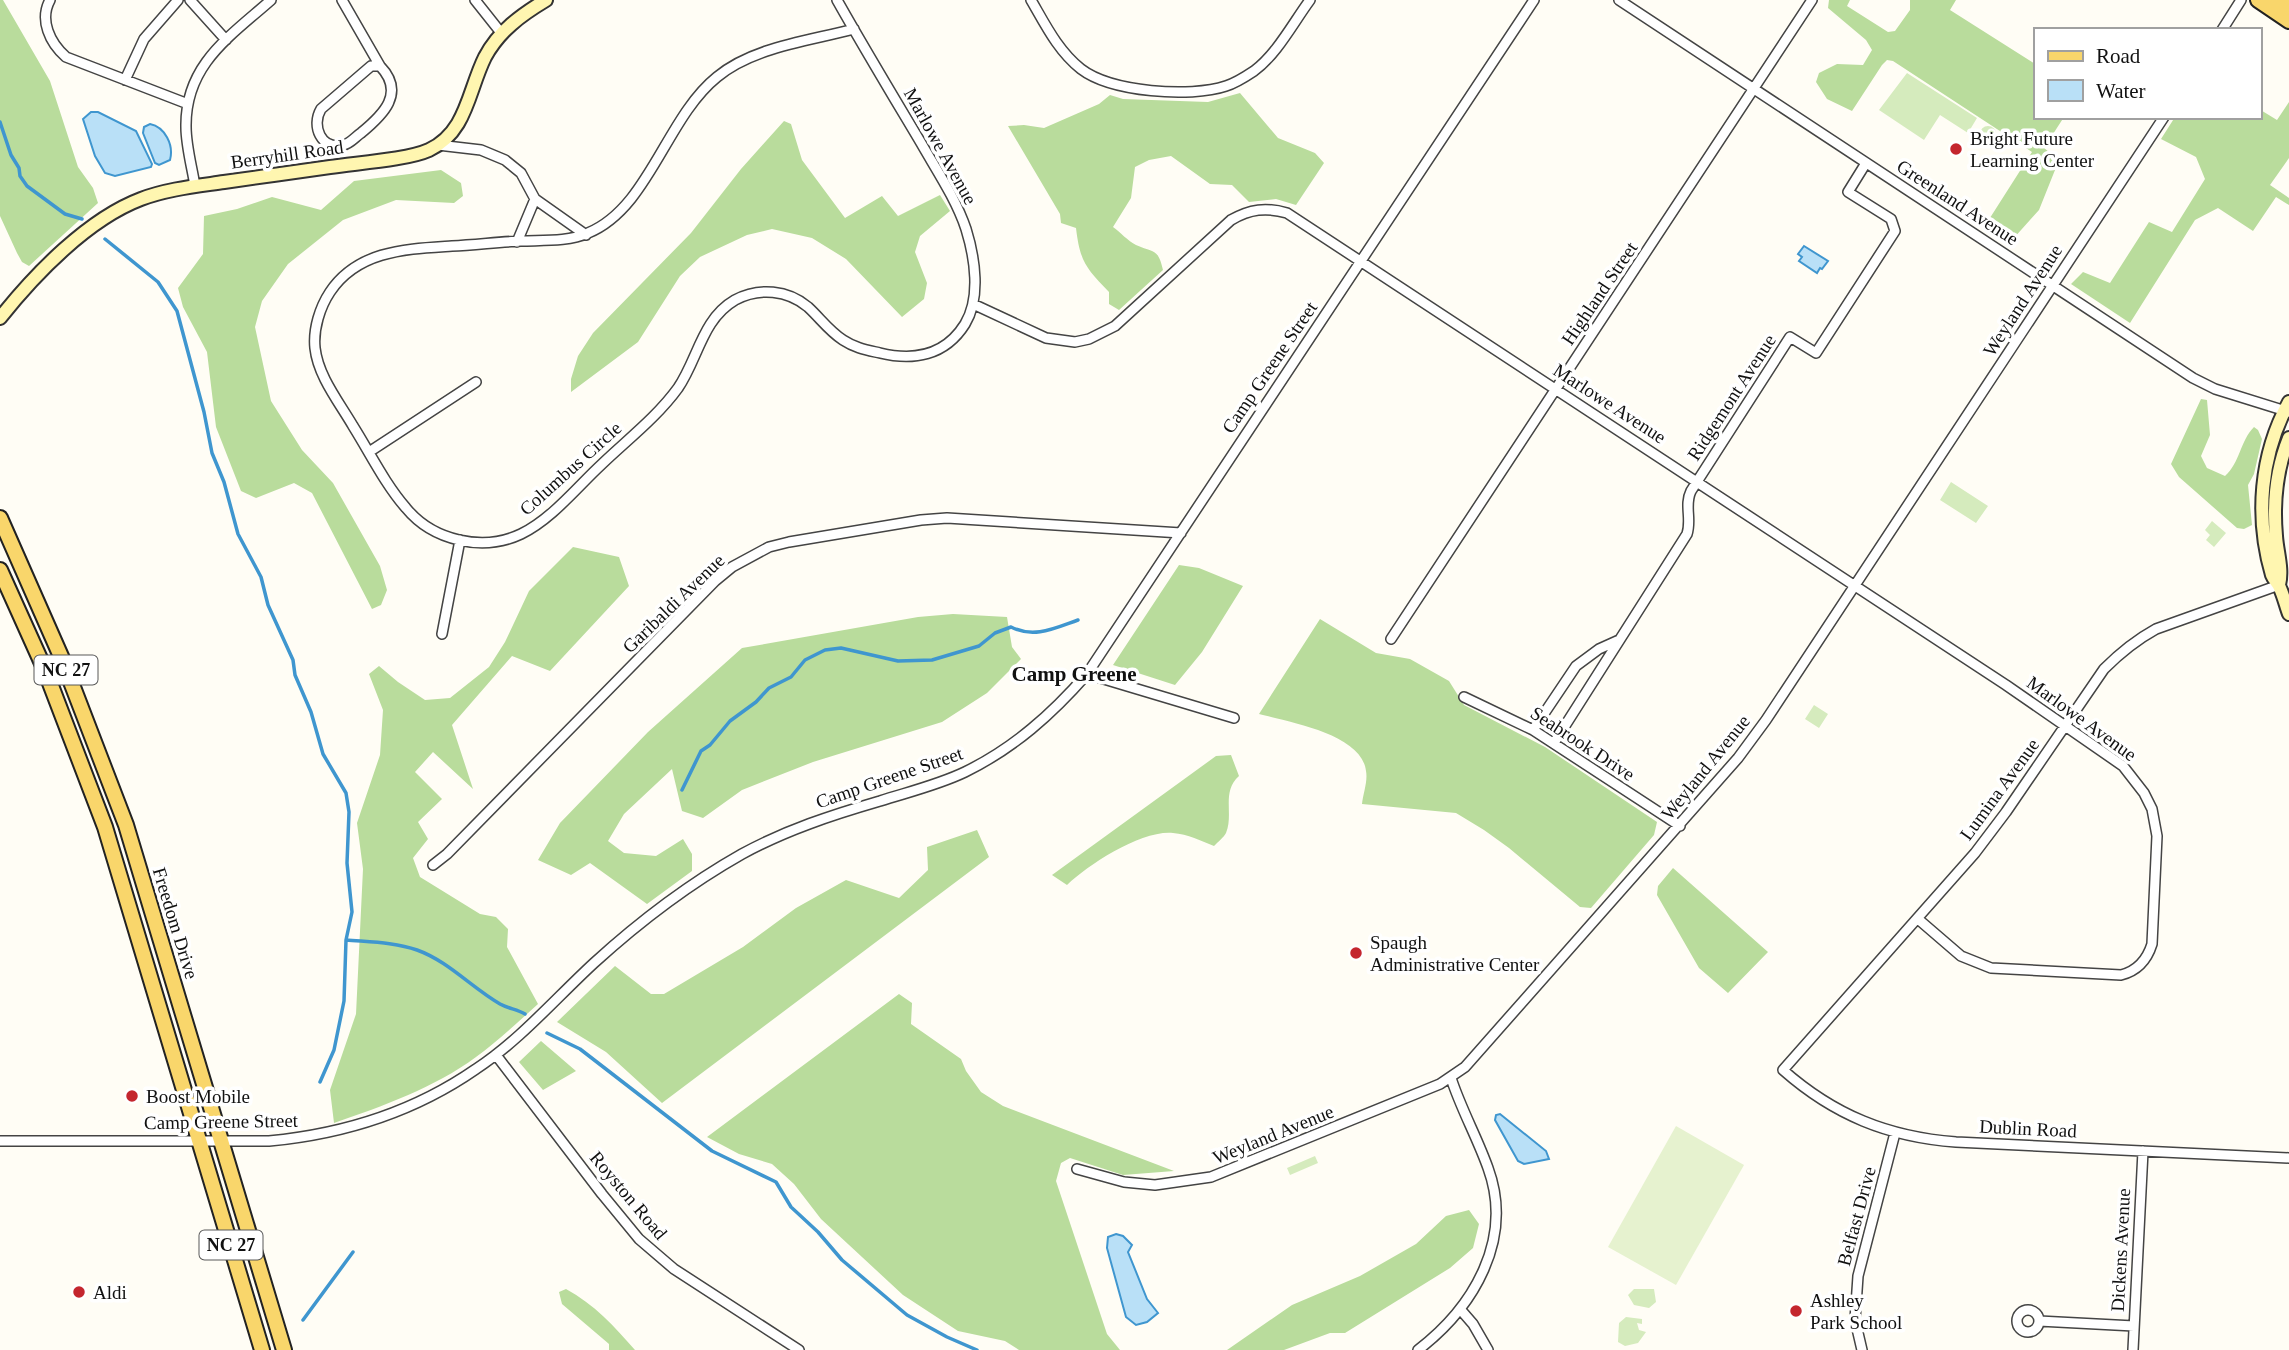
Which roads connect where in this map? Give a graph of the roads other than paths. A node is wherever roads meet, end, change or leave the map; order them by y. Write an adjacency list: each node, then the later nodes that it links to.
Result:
1 (50, 0): 24 (street)
2 (178, 0): 24 (street)
3 (190, 0): 22 (street)
4 (271, 0): 22 (street)
5 (342, 0): 23 (street)
6 (475, 0): 21 (street)
7 (546, 0): 21 (street, Berryhill Road)
8 (837, 0): 20 (street, Marlowe Avenue)
9 (1031, 0): 10 (street)
10 (1310, 0)
11 (1534, 0): 34 (street, Camp Greene Street)
12 (1619, 0): 25 (street, Greenland Avenue)
13 (1812, 0): 25 (street, Highland Street)
14 (2241, 0): 19 (street)
15 (2258, 0): 18 (main road)
16 (2277, 0): 17 (main road)
17 (2289, 6)
18 (2289, 21)
19 (2223, 28)
20 (854, 30): 32 (street, Columbus Circle); 36 (street, Marlowe Avenue)
21 (502, 34): 28 (street, Berryhill Road)
22 (226, 40): 26 (street)
23 (380, 66): 23 (street)
24 (125, 80): 26 (street)
25 (1753, 90): 29 (street, Greenland Avenue); 39 (street, Highland Street)
26 (188, 104): 30 (street)
27 (2163, 119): 35 (street, Weyland Avenue)
28 (438, 145): 30 (street, Berryhill Road); 31 (street)
29 (1867, 163): 35 (street, Greenland Avenue); 43 (street, Ridgemont Avenue)
30 (195, 186): 37 (street, Berryhill Road)
31 (535, 199): 32 (street); 33 (street)
32 (586, 235): 33 (street, Columbus Circle)
33 (517, 242): 42 (street, Columbus Circle)
34 (1361, 261): 36 (street, Marlowe Avenue); 39 (street, Marlowe Avenue); 45 (street, Camp Greene Street)
35 (2052, 285): 40 (street, Greenland Avenue); 48 (street, Weyland Avenue)
36 (974, 304): 46 (street, Columbus Circle)
37 (0, 318)
38 (476, 382): 42 (street)
39 (1556, 389): 43 (street, Marlowe Avenue); 52 (street, Highland Street)
40 (2287, 408): 49 (street)
41 (2289, 438): 49 (street)
42 (369, 452): 46 (street, Columbus Circle)
43 (1696, 481): 48 (street, Marlowe Avenue); 53 (street, Ridgemont Avenue)
44 (0, 518): 68 (main road, Freedom Drive / NC 27)
45 (1181, 533): 54 (street, Camp Greene Street); 61 (street, Garibaldi Avenue)
46 (460, 540): 51 (street)
47 (0, 570): 67 (main road, Freedom Drive / NC 27)
48 (1855, 585): 57 (street, Marlowe Avenue); 60 (street, Weyland Avenue)
49 (2279, 585): 50 (street); 57 (street, Lumina Avenue)
50 (2289, 614)
51 (442, 634)
52 (1391, 639)
53 (1620, 639): 58 (street, Ridgemont Avenue); 59 (street, Ridgemont Avenue)
54 (1087, 674): 56 (street); 63 (street, Camp Greene Street)
55 (1464, 697): 58 (street, Seabrook Drive)
56 (1234, 718)
57 (2065, 726): 62 (street, Lumina Avenue); 62 (street, Marlowe Avenue)
58 (1533, 730): 59 (street, Seabrook Drive)
59 (1554, 743): 60 (street, Seabrook Drive)
60 (1680, 827): 65 (street, Weyland Avenue)
61 (433, 865)
62 (1919, 919): 64 (street, Lumina Avenue)
63 (496, 1055): 68 (street, Camp Greene Street); 78 (street, Royston Road)
64 (1783, 1070): 66 (street, Dublin Road)
65 (1451, 1078): 72 (street, Weyland Avenue); 73 (street)
66 (1895, 1133): 70 (street, Dublin Road); 81 (street, Belfast Drive)
67 (199, 1140): 68 (street, Camp Greene Street); 69 (street, Camp Greene Street); 76 (main road, Freedom Drive / NC 27)
68 (222, 1140): 77 (main road, Freedom Drive / NC 27)
69 (0, 1141)
70 (2143, 1151): 71 (street, Dublin Road); 75 (street, Dickens Avenue)
71 (2289, 1158)
72 (1077, 1169)
73 (1460, 1309): 79 (street); 80 (street)
74 (2039, 1321): 75 (street)
75 (2134, 1326): 82 (street, Dickens Avenue)
76 (262, 1350)
77 (284, 1350)
78 (799, 1350)
79 (1418, 1350)
80 (1488, 1350)
81 (1861, 1350)
82 (2133, 1350)

